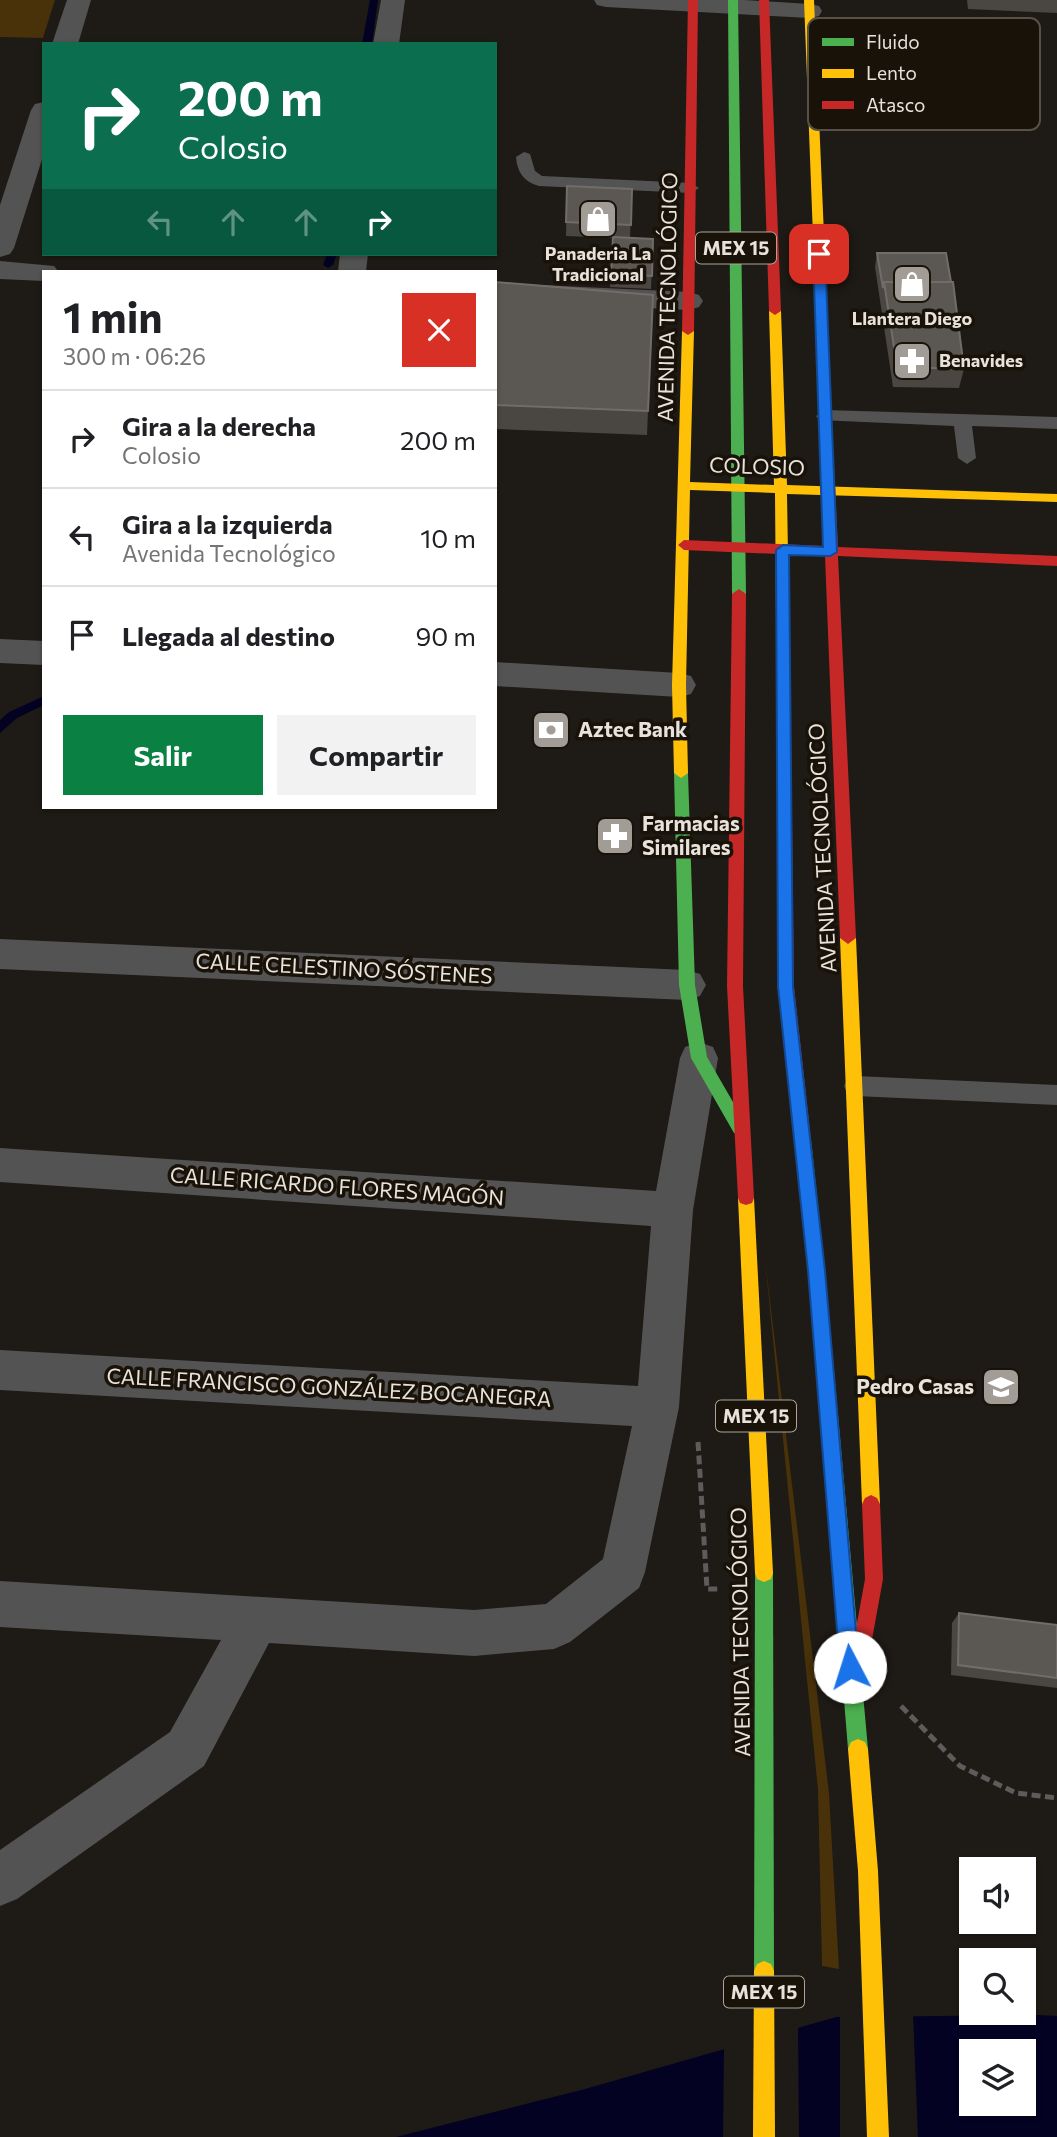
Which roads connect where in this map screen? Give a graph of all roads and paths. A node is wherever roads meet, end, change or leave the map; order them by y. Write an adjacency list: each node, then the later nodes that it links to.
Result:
1 (79, 0): 8 (street)
2 (393, 0): 9 (street)
3 (607, 0): 4 (street)
4 (692, 3): 5 (street); 13 (main road, AVENIDA TECNOLÓGICO)
5 (733, 4): 6 (street); 24 (main road, AVENIDA TECNOLÓGICO / MEX 15)
6 (764, 5): 7 (street); 25 (main road, AVENIDA TECNOLÓGICO / MEX 15)
7 (810, 5)
8 (66, 42)
9 (386, 42)
10 (42, 116): 14 (street)
11 (815, 130): 19 (main road, AVENIDA TECNOLÓGICO)
12 (524, 156): 13 (lane)
13 (691, 188): 18 (main road, AVENIDA TECNOLÓGICO)
14 (0, 248)
15 (0, 270): 16 (street)
16 (42, 272)
17 (497, 292): 18 (street)
18 (689, 301): 23 (main road, AVENIDA TECNOLÓGICO)
19 (825, 416): 20 (lane); 26 (main road, AVENIDA TECNOLÓGICO)
20 (963, 422): 21 (lane); 22 (lane)
21 (1057, 423)
22 (967, 458)
23 (685, 486): 24 (main road, COLOSIO); 28 (main road, AVENIDA TECNOLÓGICO)
24 (738, 488): 25 (main road, COLOSIO); 29 (main road, AVENIDA TECNOLÓGICO / MEX 15)
25 (781, 489): 26 (main road, COLOSIO); 30 (main road, AVENIDA TECNOLÓGICO / MEX 15)
26 (827, 490): 27 (main road, COLOSIO); 31 (main road, AVENIDA TECNOLÓGICO)
27 (1057, 498)
28 (684, 545): 29 (main road); 36 (main road, AVENIDA TECNOLÓGICO)
29 (739, 547): 30 (main road); 42 (main road, AVENIDA TECNOLÓGICO / MEX 15)
30 (783, 550): 31 (main road); 49 (main road, AVENIDA TECNOLÓGICO / MEX 15)
31 (830, 552): 32 (main road); 40 (main road, AVENIDA TECNOLÓGICO)
32 (1057, 561)
33 (0, 651): 34 (street)
34 (42, 653)
35 (497, 674): 36 (street)
36 (679, 685): 38 (main road, AVENIDA TECNOLÓGICO)
37 (0, 954): 38 (street, CALLE CELESTINO SÓSTENES)
38 (687, 985): 39 (main road, AVENIDA TECNOLÓGICO)
39 (699, 1058): 42 (main road, AVENIDA TECNOLÓGICO); 44 (street)
40 (855, 1086): 41 (lane); 49 (main road, AVENIDA TECNOLÓGICO)
41 (1057, 1095)
42 (740, 1128): 51 (main road, AVENIDA TECNOLÓGICO / MEX 15)
43 (0, 1165): 44 (street, CALLE RICARDO FLORES MAGÓN)
44 (673, 1210): 46 (street)
45 (0, 1370): 46 (street, CALLE FRANCISCO GONZÁLEZ BOCANEGRA)
46 (658, 1407): 48 (street)
47 (0, 1604): 48 (street)
48 (257, 1620): 50 (street)
49 (852, 1693): 52 (main road, AVENIDA TECNOLÓGICO / MEX 15)
50 (0, 1882)
51 (764, 2137)
52 (877, 2137)

